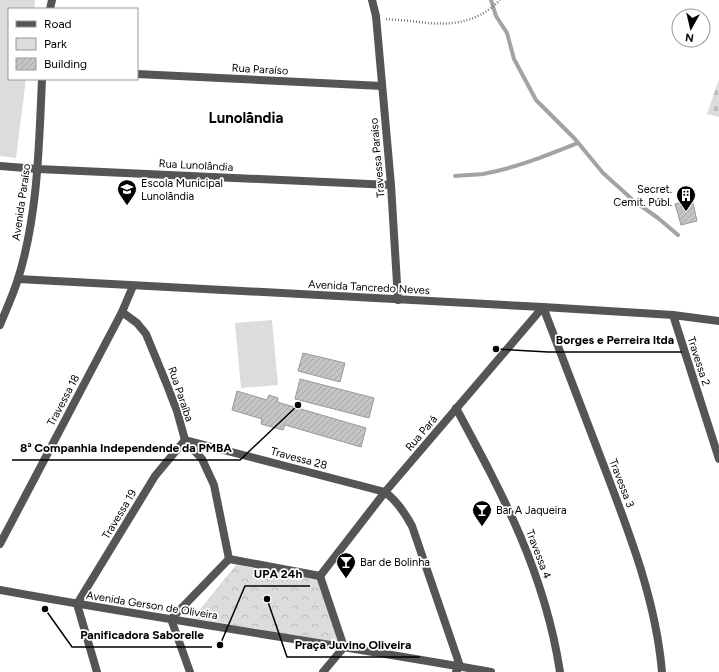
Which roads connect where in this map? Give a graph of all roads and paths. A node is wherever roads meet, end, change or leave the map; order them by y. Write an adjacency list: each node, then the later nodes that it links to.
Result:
1 (372, 0): 3 (street, Travessa Paraíso)
2 (500, 0): 3 (path)
3 (376, 16): 6 (street, Travessa Paraíso)
4 (138, 74): 6 (street, Rua Paraíso)
5 (42, 80): 8 (street, Avenida Paraíso)
6 (382, 86): 9 (street, Travessa Paraíso)
7 (0, 166): 8 (street, Rua Lunolândia)
8 (38, 169): 9 (street, Rua Lunolândia); 10 (street, Avenida Paraíso)
9 (391, 185): 12 (street, Travessa Paraíso)
10 (18, 279): 11 (street, Avenida Tancredo Neves); 17 (street, Avenida Paraíso)
11 (133, 286): 12 (street, Avenida Tancredo Neves); 14 (street, Travessa 18)
12 (398, 300): 13 (street, Avenida Tancredo Neves)
13 (543, 307): 15 (street, Avenida Tancredo Neves); 18 (street, Rua Pará); 35 (street, Travessa 3)
14 (122, 312): 19 (street, Rua Paraíba); 22 (street, Travessa 18)
15 (673, 315): 16 (street, Avenida Tancredo Neves); 20 (street, Travessa 2)
16 (719, 321)
17 (0, 325)
18 (456, 408): 21 (street, Rua Pará); 34 (street, Travessa 4)
19 (185, 440): 21 (street, Travessa 28); 23 (street, Rua Paraíba); 26 (street, Travessa 19)
20 (719, 459)
21 (385, 492): 24 (street, Rua Pará); 29 (street)
22 (0, 544)
23 (229, 559): 24 (street); 27 (street)
24 (320, 576): 28 (street)
25 (0, 590): 26 (street, Avenida Gerson de Oliveira)
26 (77, 604): 27 (street, Avenida Gerson de Oliveira); 30 (street)
27 (170, 619): 28 (street, Avenida Gerson de Oliveira); 31 (street)
28 (344, 647): 29 (street, Avenida Gerson de Oliveira); 32 (street)
29 (458, 669): 33 (street, Avenida Gerson de Oliveira)
30 (97, 672)
31 (190, 672)
32 (323, 672)
33 (491, 672)
34 (560, 672)
35 (662, 672)

